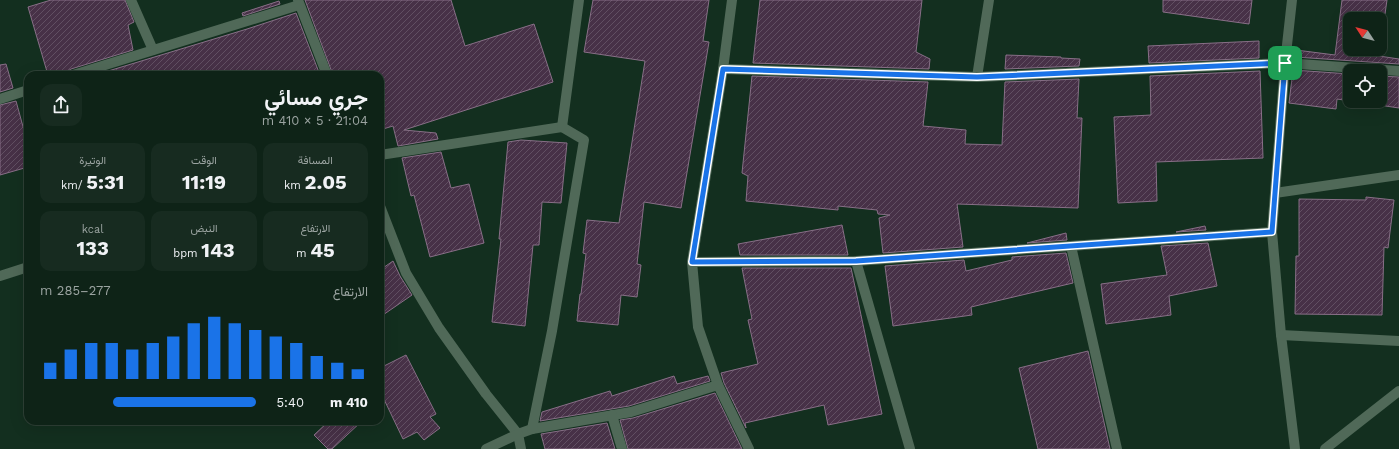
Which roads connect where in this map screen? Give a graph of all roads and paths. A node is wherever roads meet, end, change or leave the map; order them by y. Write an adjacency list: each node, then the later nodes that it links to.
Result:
1 (131, 0): 7 (street)
2 (579, 0): 16 (street)
3 (732, 0): 9 (street)
4 (988, 0): 13 (street)
5 (1292, 0): 8 (street)
6 (298, 3): 7 (street); 11 (street)
7 (153, 50): 10 (street)
8 (1285, 63): 12 (street); 13 (street); 19 (street)
9 (723, 69): 13 (street); 24 (street)
10 (96, 71)
11 (325, 71)
12 (1399, 71)
13 (977, 77)
14 (24, 91): 15 (street)
15 (0, 99)
16 (562, 127): 17 (street); 32 (street)
17 (384, 153)
18 (1399, 175): 19 (street)
19 (1274, 193): 21 (street)
20 (384, 216): 33 (street)
21 (1272, 232): 22 (street); 27 (street)
22 (1071, 246): 23 (street); 39 (street)
23 (856, 261): 24 (street); 38 (street)
24 (692, 262): 29 (street)
25 (24, 268): 26 (street)
26 (0, 276)
27 (1281, 334): 28 (street); 40 (street)
28 (1399, 341)
29 (718, 385): 31 (street); 37 (street)
30 (1399, 391): 41 (street)
31 (612, 416): 32 (street); 36 (street)
32 (532, 429): 33 (street)
33 (518, 434): 34 (street); 35 (street)
34 (486, 449)
35 (521, 449)
36 (622, 449)
37 (749, 449)
38 (910, 449)
39 (1117, 449)
40 (1295, 449)
41 (1325, 449)

